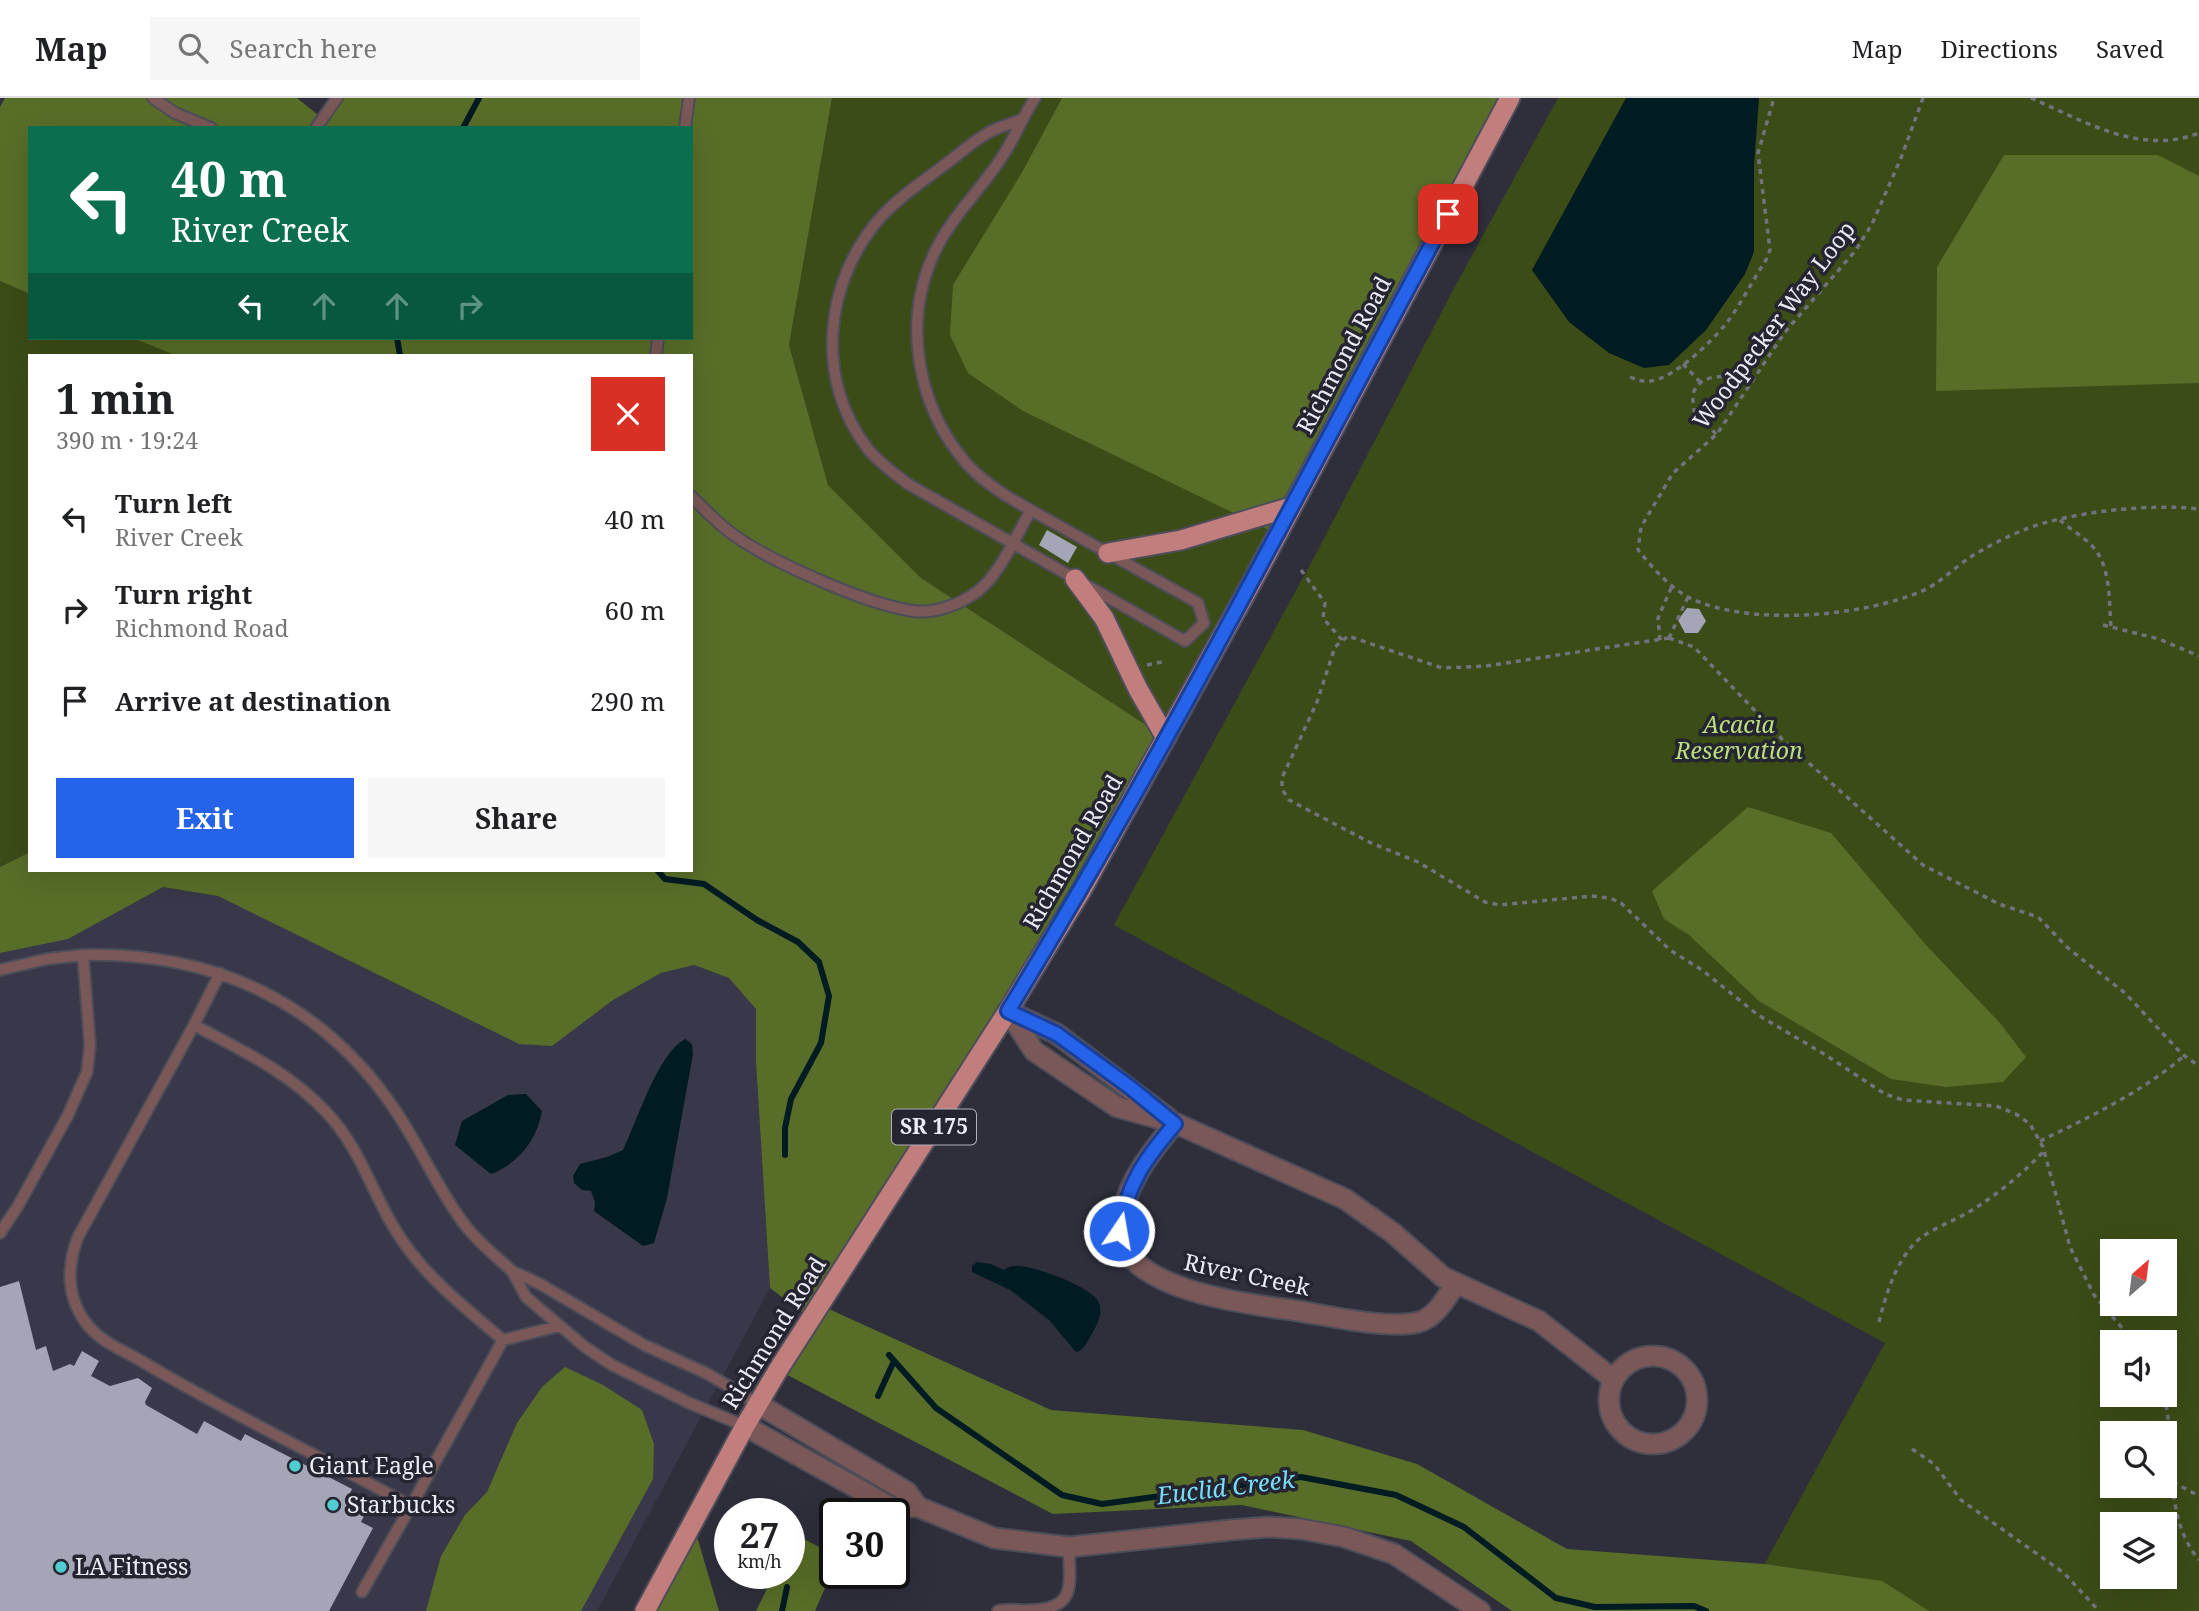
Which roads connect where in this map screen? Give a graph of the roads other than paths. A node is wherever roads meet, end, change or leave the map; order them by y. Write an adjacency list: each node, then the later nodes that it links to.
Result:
1 (153, 98): 7 (lane)
2 (337, 98): 8 (lane)
3 (689, 98): 9 (lane)
4 (1035, 98): 6 (lane)
5 (1510, 98): 11 (main road, Richmond Road / SR 175)
6 (1021, 120): 12 (lane); 13 (lane)
7 (206, 126)
8 (317, 126)
9 (685, 126)
10 (693, 498): 13 (lane)
11 (1291, 507): 14 (main road); 16 (main road, Richmond Road / SR 175)
12 (1031, 510): 13 (lane); 14 (lane)
13 (1012, 543): 15 (lane)
14 (1108, 553): 15 (lane)
15 (1075, 579): 16 (main road)
16 (1166, 738): 20 (main road, Richmond Road / SR 175)
17 (83, 955): 18 (lane); 19 (lane); 23 (lane)
18 (0, 970)
19 (220, 972): 21 (lane); 24 (lane)
20 (1008, 1011): 22 (street); 22 (street); 29 (main road, Richmond Road / SR 175)
21 (194, 1025): 27 (lane); 31 (lane)
22 (1175, 1124): 25 (street); 25 (street, River Creek)
23 (0, 1233)
24 (512, 1272): 26 (lane); 29 (lane)
25 (1455, 1285): 28 (street)
26 (559, 1326): 27 (lane); 30 (lane)
27 (503, 1340): 31 (lane)
28 (1613, 1379): 28 (street)
29 (758, 1404): 30 (main road, Richmond Road / SR 175); 32 (street)
30 (745, 1426): 32 (street); 35 (main road, Richmond Road / SR 175)
31 (411, 1506): 34 (lane)
32 (918, 1507): 33 (street)
33 (1069, 1547): 36 (lane); 37 (street)
34 (362, 1592)
35 (645, 1611)
36 (998, 1611)
37 (1480, 1611)

